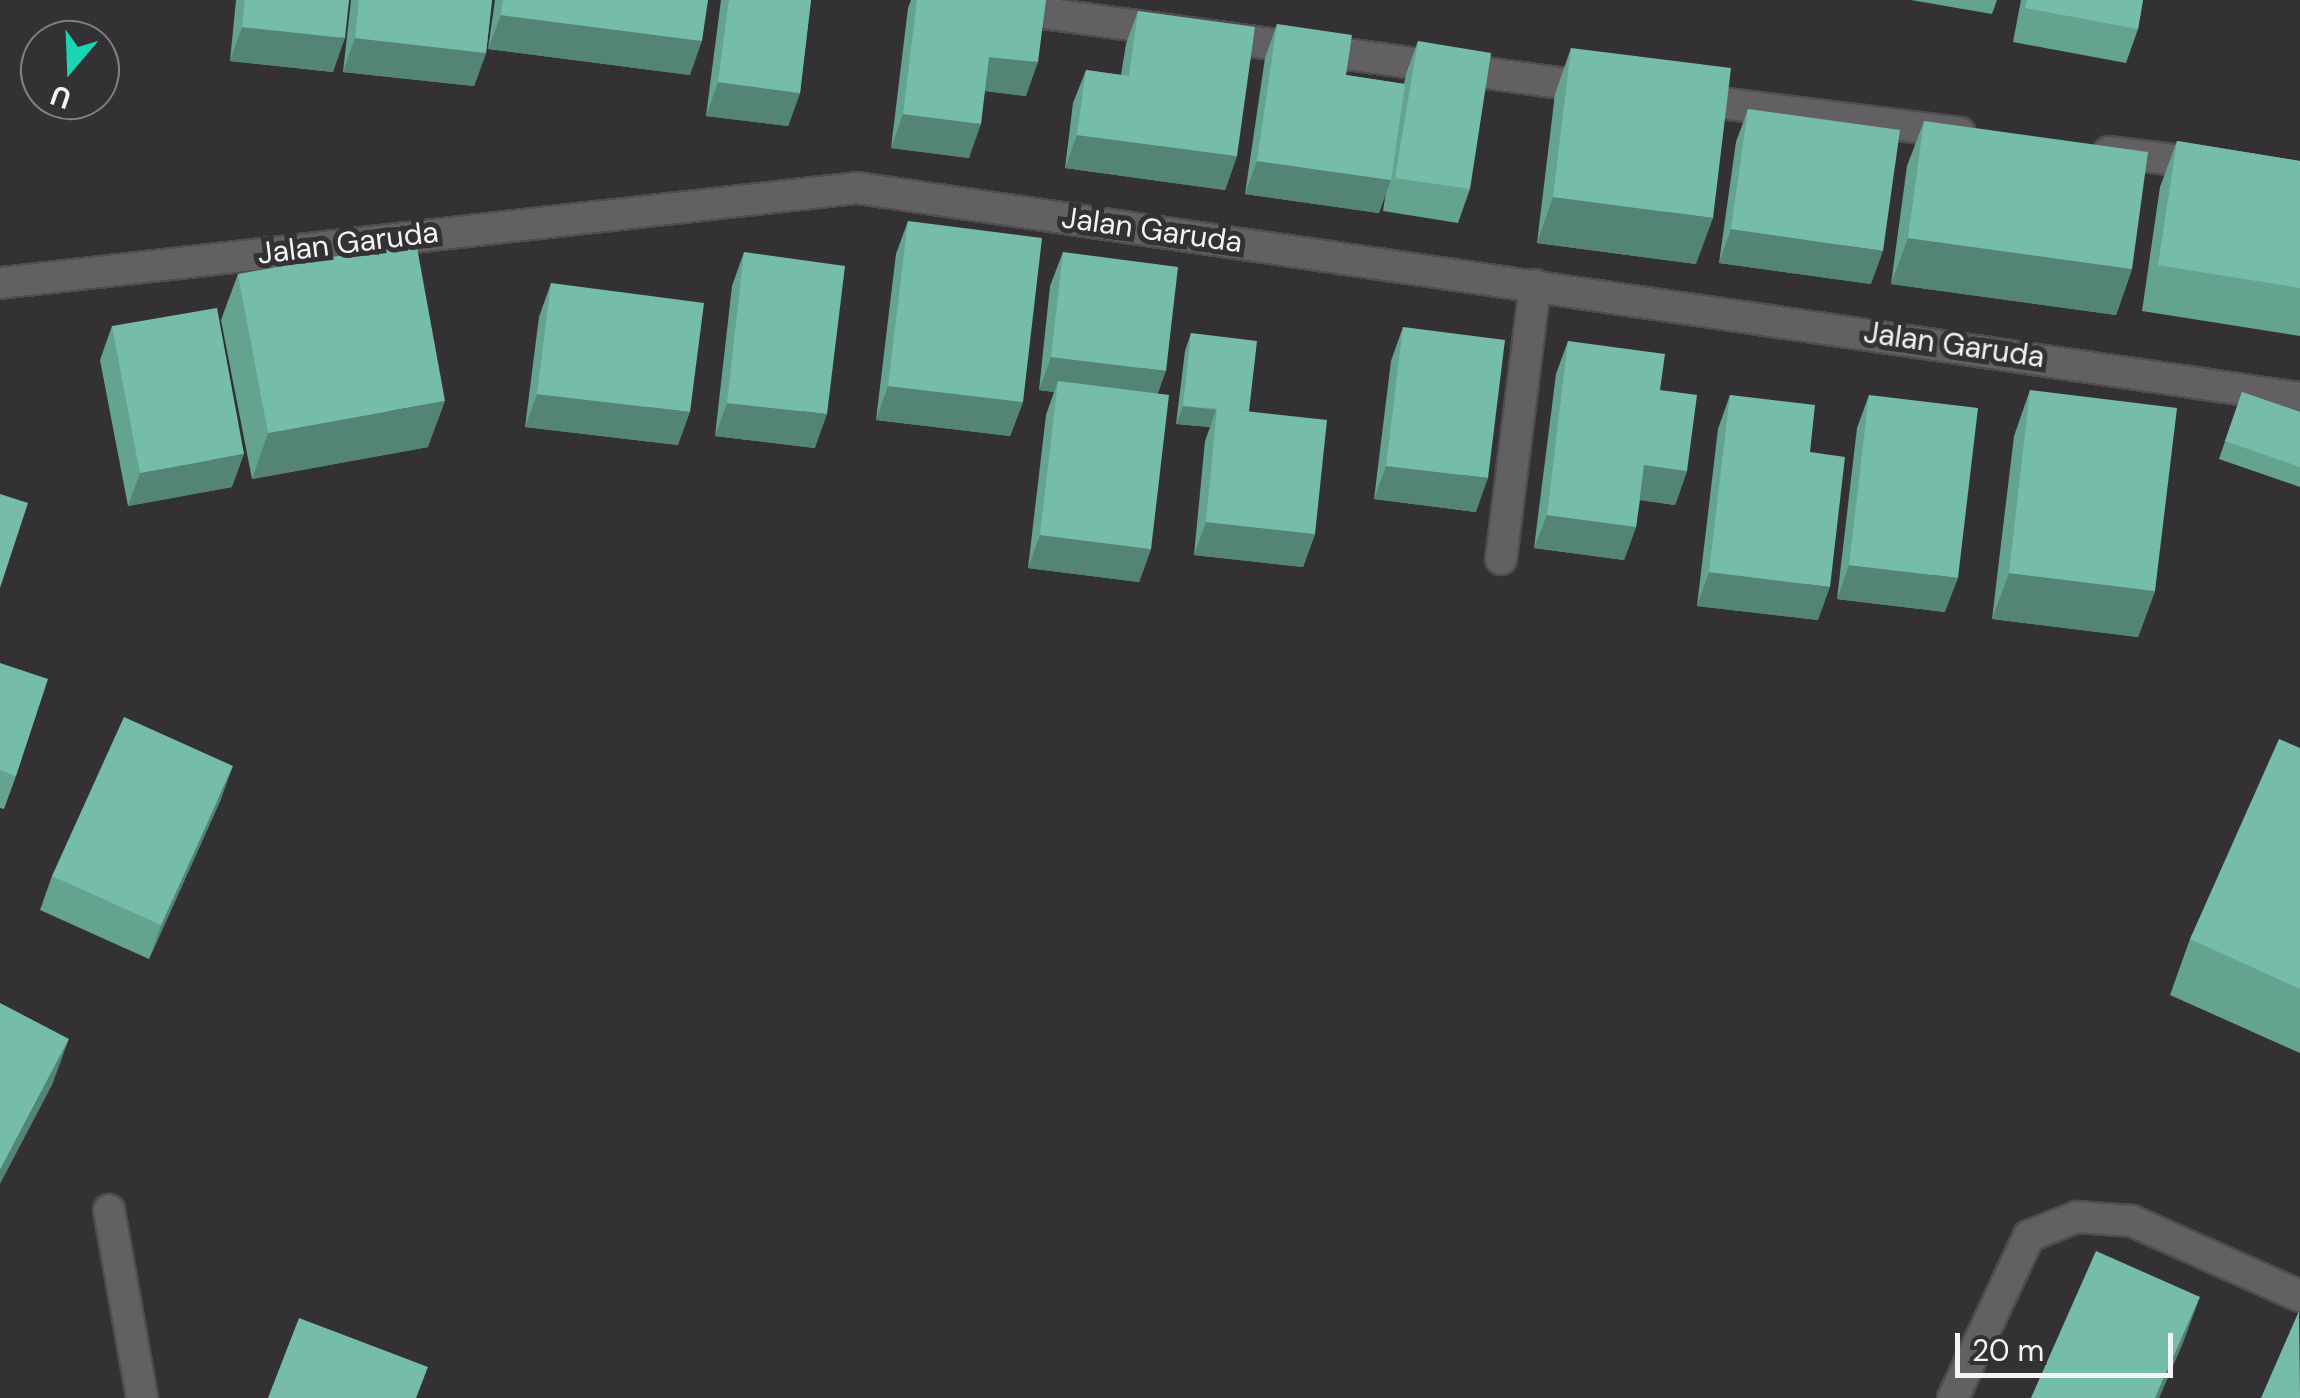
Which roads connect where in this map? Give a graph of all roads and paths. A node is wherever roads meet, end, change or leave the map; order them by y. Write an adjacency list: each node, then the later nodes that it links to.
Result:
1 (946, 0): 2 (street)
2 (1622, 91)
3 (1661, 96): 4 (street)
4 (1990, 137)
5 (2068, 146): 6 (street)
6 (2242, 168)
7 (0, 283): 8 (street, Jalan Garuda)
8 (1535, 285): 9 (street, Jalan Garuda); 10 (street)
9 (2300, 398)
10 (1501, 558)
11 (109, 1210): 13 (street)
12 (2300, 1296): 14 (street)
13 (142, 1398)
14 (1954, 1398)

